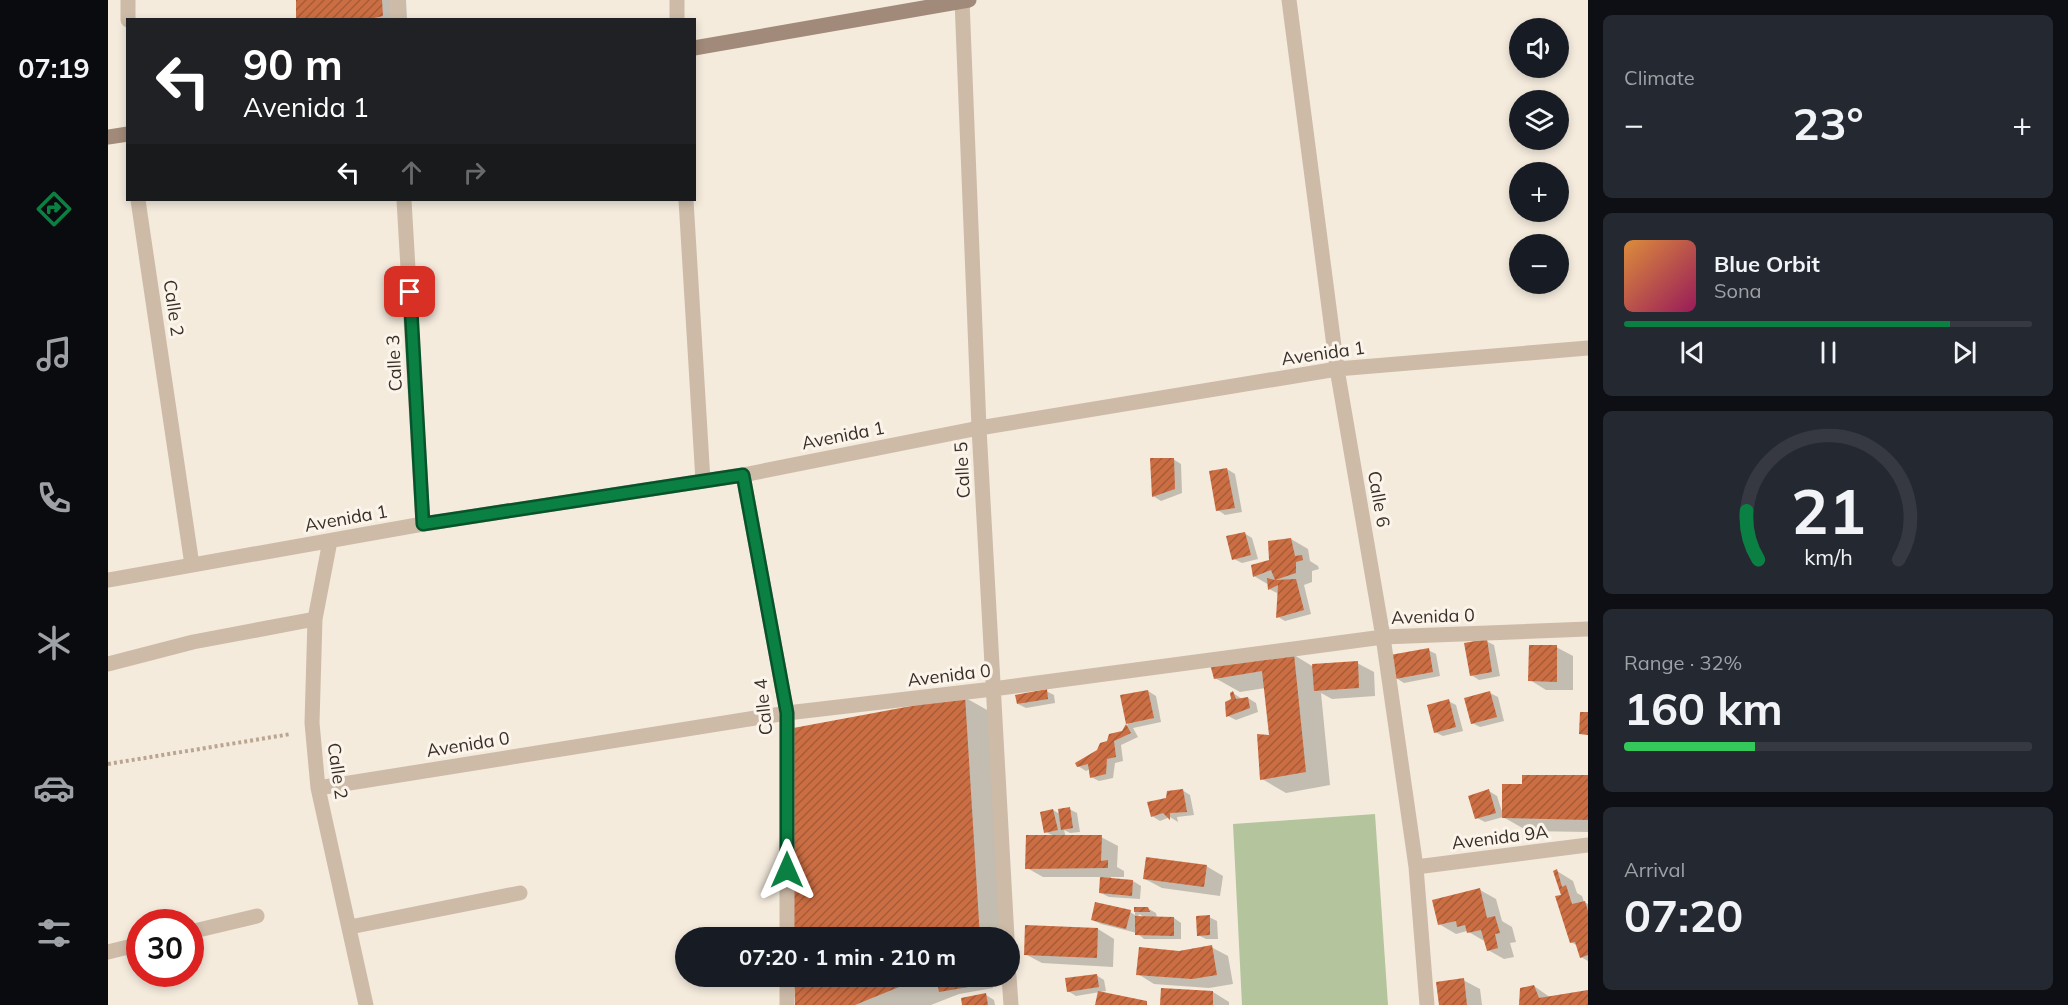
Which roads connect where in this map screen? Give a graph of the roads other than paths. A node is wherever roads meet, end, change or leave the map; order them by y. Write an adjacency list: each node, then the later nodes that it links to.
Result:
1 (128, 0): 6 (street)
2 (397, 0): 7 (street)
3 (677, 0): 8 (street)
4 (965, 0): 9 (street); 17 (street, Calle 5)
5 (1289, 0): 16 (street, Calle 6)
6 (128, 18)
7 (397, 18)
8 (677, 18)
9 (696, 48)
10 (126, 134): 11 (street)
11 (108, 137)
12 (138, 201): 22 (street, Calle 2)
13 (404, 201): 20 (street, Calle 3)
14 (686, 201): 19 (street)
15 (1588, 348): 16 (street, Avenida 1)
16 (1337, 369): 17 (street, Avenida 1); 26 (street, Calle 6)
17 (979, 428): 18 (street, Avenida 1); 28 (street, Calle 5)
18 (743, 475): 19 (street, Avenida 1); 29 (street, Calle 4)
19 (703, 481): 20 (street, Avenida 1)
20 (423, 524): 21 (street, Avenida 1)
21 (330, 541): 22 (street, Avenida 1); 24 (street, Calle 2)
22 (192, 565): 23 (street, Avenida 1)
23 (108, 580)
24 (315, 619): 27 (street); 30 (street, Calle 2)
25 (1588, 629): 26 (street, Avenida 0)
26 (1383, 637): 28 (street, Avenida 0); 32 (street, Calle 6)
27 (108, 664)
28 (993, 690): 29 (street, Avenida 0); 37 (street, Calle 5)
29 (787, 713): 30 (street, Avenida 0); 36 (street, Calle 4)
30 (318, 788): 35 (street, Calle 2)
31 (1588, 845): 32 (street, Avenida 9A)
32 (1416, 867): 46 (street, Calle 6)
33 (520, 893): 35 (street)
34 (257, 916): 38 (street)
35 (350, 927): 43 (street, Calle 2)
36 (787, 927)
37 (1006, 927)
38 (204, 929)
39 (126, 948): 40 (street)
40 (108, 952)
41 (787, 987): 44 (street)
42 (1010, 987): 45 (street)
43 (366, 1005)
44 (787, 1005)
45 (1011, 1005)
46 (1427, 1005)

